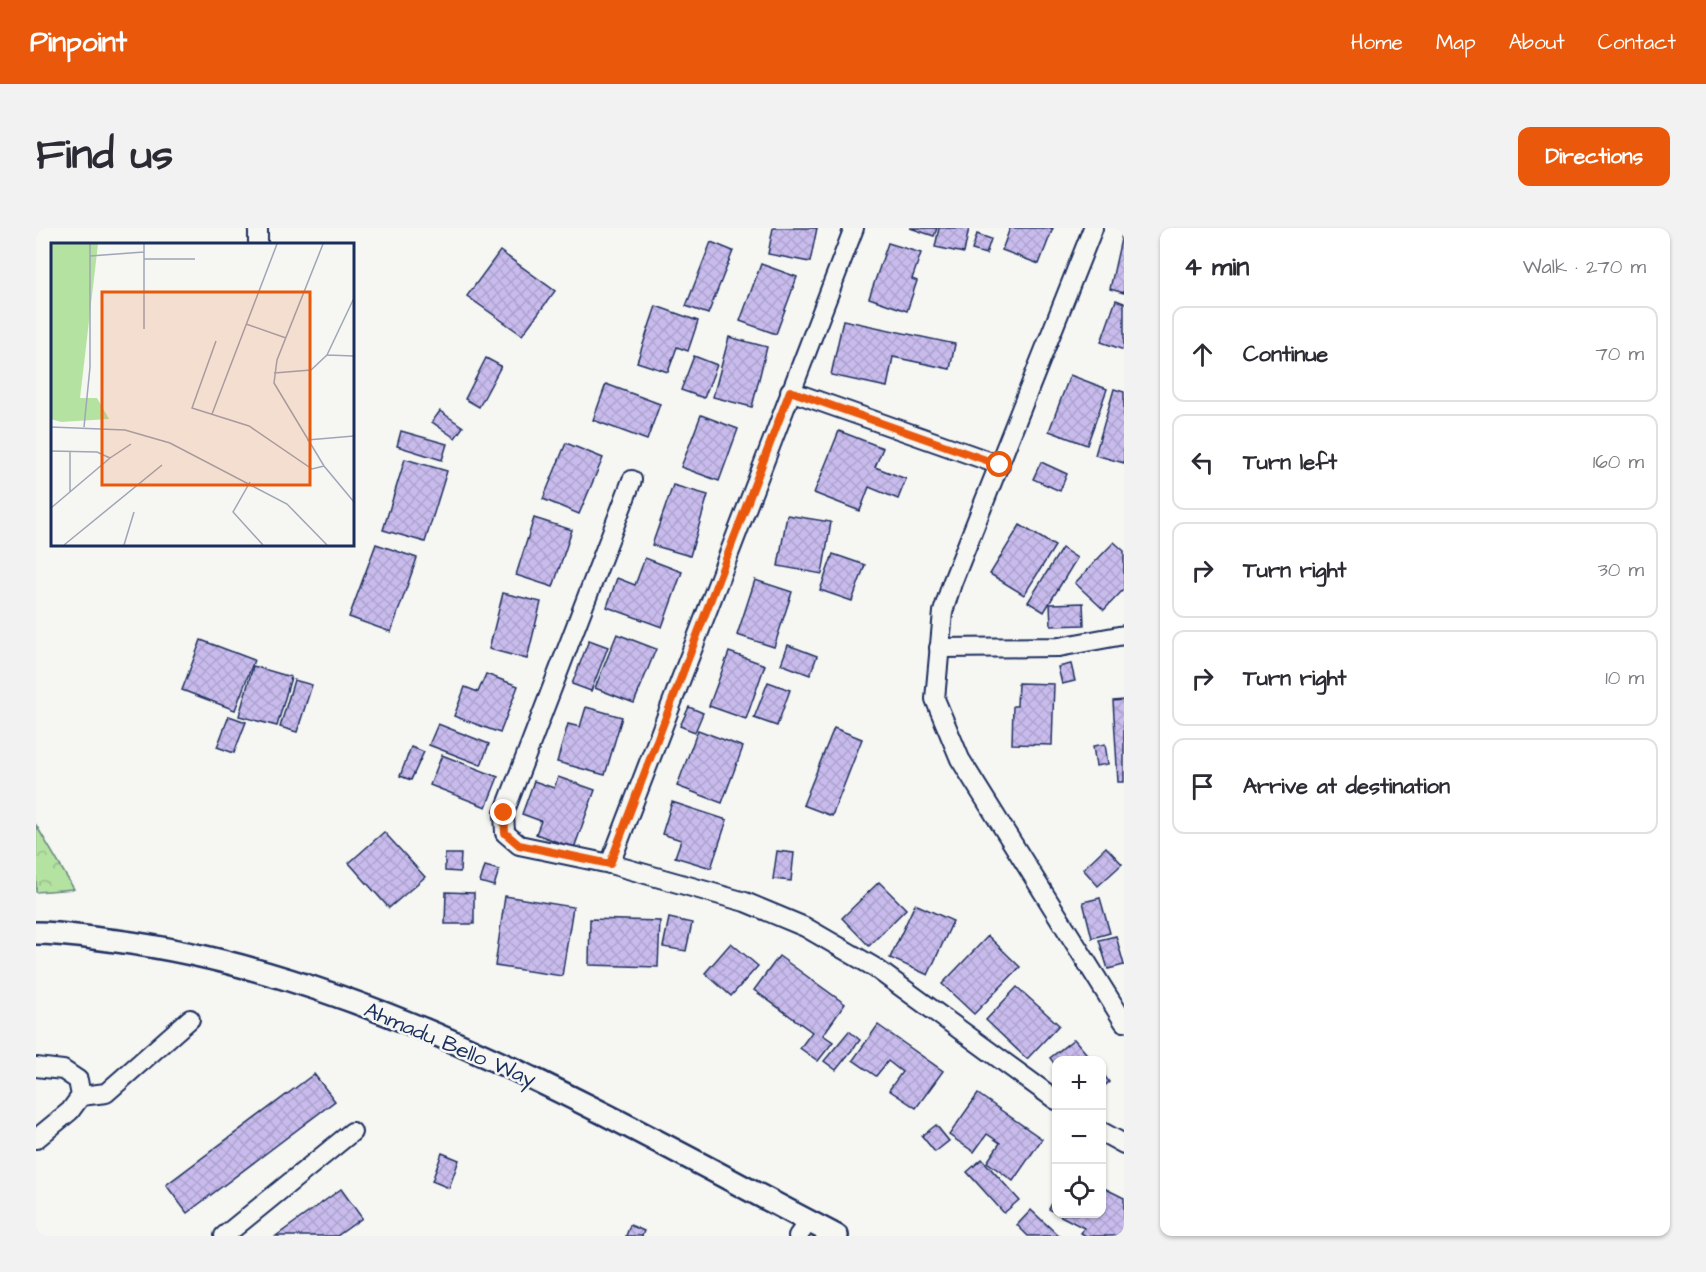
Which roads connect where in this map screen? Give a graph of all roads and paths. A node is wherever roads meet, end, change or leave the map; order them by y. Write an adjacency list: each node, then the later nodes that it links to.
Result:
1 (854, 228): 3 (street)
2 (1093, 228): 4 (street)
3 (790, 391): 4 (street); 8 (street)
4 (1000, 465): 7 (street)
5 (632, 480): 8 (street)
6 (1124, 635): 7 (street)
7 (939, 648): 10 (street)
8 (610, 864): 15 (street)
9 (36, 933): 20 (street, Ahmadu Bello Way)
10 (1116, 996): 12 (street)
11 (190, 1019): 14 (street)
12 (1124, 1023)
13 (36, 1067): 14 (street)
14 (81, 1096): 18 (street)
15 (1052, 1098)
16 (352, 1132): 21 (street)
17 (1106, 1135): 19 (street)
18 (36, 1138)
19 (1124, 1144)
20 (803, 1228): 22 (street, Ahmadu Bello Way)
21 (224, 1236)
22 (837, 1236)

